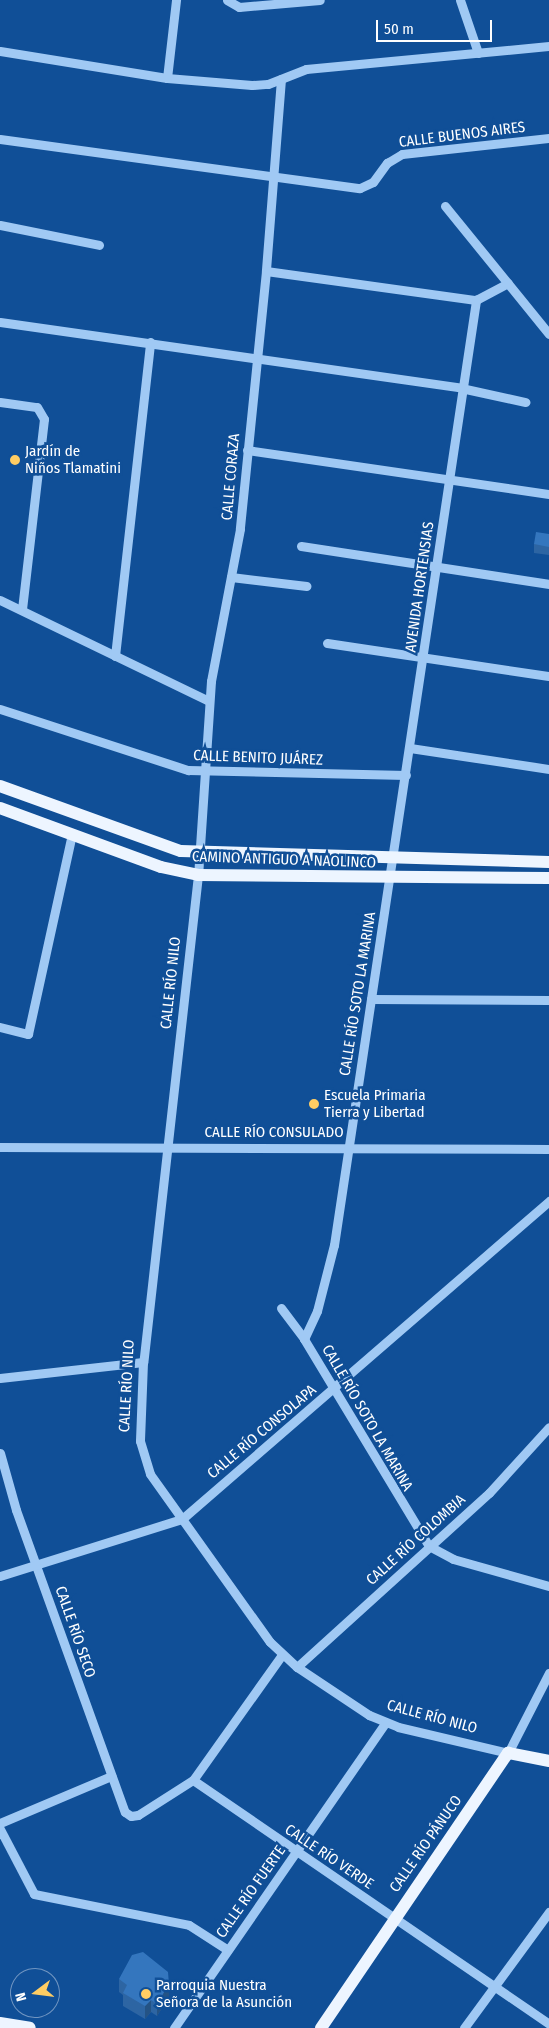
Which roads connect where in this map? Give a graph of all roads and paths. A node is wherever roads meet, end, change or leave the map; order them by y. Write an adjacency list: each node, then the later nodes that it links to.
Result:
1 (176, 0): 8 (street)
2 (227, 0): 3 (street)
3 (320, 0)
4 (460, 0): 7 (street)
5 (549, 46): 7 (street)
6 (0, 51): 8 (street)
7 (478, 53): 9 (street)
8 (167, 78): 9 (street)
9 (281, 79): 12 (street, CALLE CORAZA)
10 (549, 138): 12 (street, CALLE BUENOS AIRES)
11 (0, 139): 12 (street, CALLE BUENOS AIRES)
12 (273, 177): 16 (street, CALLE CORAZA)
13 (445, 206): 17 (street)
14 (0, 225): 15 (street)
15 (99, 246)
16 (266, 271): 18 (street); 22 (street, CALLE CORAZA)
17 (508, 283): 18 (street); 20 (street)
18 (476, 300): 23 (street, AVENIDA HORTENSIAS)
19 (0, 322): 21 (street)
20 (549, 334)
21 (150, 342): 22 (street); 37 (street)
22 (256, 359): 23 (street); 26 (street, CALLE CORAZA)
23 (461, 388): 25 (street); 27 (street, AVENIDA HORTENSIAS)
24 (0, 402): 35 (street)
25 (524, 402)
26 (247, 450): 27 (street); 31 (street, CALLE CORAZA)
27 (449, 479): 28 (street); 30 (street, AVENIDA HORTENSIAS)
28 (549, 494)
29 (301, 546): 30 (street)
30 (437, 568): 32 (street); 38 (street, AVENIDA HORTENSIAS)
31 (231, 577): 33 (street); 40 (street, CALLE CORAZA)
32 (549, 584)
33 (306, 586)
34 (0, 600): 35 (street)
35 (22, 610): 37 (street)
36 (327, 643): 38 (street)
37 (115, 656): 40 (street)
38 (423, 657): 39 (street); 42 (street, AVENIDA HORTENSIAS)
39 (549, 676)
40 (209, 701): 44 (street, CALLE CORAZA)
41 (0, 709): 44 (street, CALLE BENITO JUÁREZ)
42 (410, 748): 43 (street); 45 (street, AVENIDA HORTENSIAS)
43 (549, 769)
44 (205, 772): 45 (street, CALLE BENITO JUÁREZ); 49 (street, CALLE CORAZA)
45 (406, 775): 50 (street, AVENIDA HORTENSIAS)
46 (0, 786): 49 (main road, CAMINO ANTIGUO A NAOLINCO)
47 (0, 808): 48 (main road, CAMINO ANTIGUO A NAOLINCO)
48 (72, 834): 52 (main road, CAMINO ANTIGUO A NAOLINCO); 57 (street)
49 (199, 854): 50 (main road, CAMINO ANTIGUO A NAOLINCO); 52 (street, CALLE CORAZA)
50 (394, 856): 51 (main road, CAMINO ANTIGUO A NAOLINCO); 54 (street, AVENIDA HORTENSIAS)
51 (549, 862)
52 (198, 875): 54 (main road, CAMINO ANTIGUO A NAOLINCO); 60 (street, CALLE RÍO NILO)
53 (549, 878): 54 (main road, CAMINO ANTIGUO A NAOLINCO)
54 (390, 879): 55 (street, CALLE RÍO SOTO LA MARINA)
55 (371, 999): 56 (street); 58 (street, CALLE RÍO SOTO LA MARINA)
56 (549, 1000)
57 (0, 1026)
58 (347, 1146): 60 (street, CALLE RÍO CONSULADO); 61 (street, CALLE RÍO CONSULADO); 64 (street, CALLE RÍO SOTO LA MARINA)
59 (0, 1147): 60 (street, CALLE RÍO CONSULADO)
60 (169, 1147): 65 (street, CALLE RÍO NILO)
61 (549, 1149)
62 (549, 1201): 67 (street, CALLE RÍO CONSOLAPA)
63 (281, 1308): 64 (street)
64 (304, 1339): 67 (street, CALLE RÍO SOTO LA MARINA)
65 (143, 1362): 66 (street); 70 (street, CALLE RÍO NILO)
66 (0, 1378)
67 (335, 1389): 70 (street, CALLE RÍO CONSOLAPA); 71 (street, CALLE RÍO SOTO LA MARINA)
68 (549, 1427): 71 (street, CALLE RÍO COLOMBIA)
69 (0, 1453): 72 (street, CALLE RÍO SECO)
70 (182, 1519): 72 (street, CALLE RÍO CONSOLAPA); 75 (street, CALLE RÍO NILO)
71 (430, 1546): 74 (street, CALLE RÍO SOTO LA MARINA); 76 (street, CALLE RÍO COLOMBIA)
72 (36, 1563): 73 (street, CALLE RÍO CONSOLAPA); 81 (street, CALLE RÍO SECO)
73 (0, 1576)
74 (549, 1586)
75 (282, 1656): 76 (street, CALLE RÍO NILO); 82 (street)
76 (296, 1667): 78 (street, CALLE RÍO NILO)
77 (549, 1673): 79 (street, CALLE RÍO PÁNUCO)
78 (384, 1723): 79 (street, CALLE RÍO NILO); 85 (street, CALLE RÍO FUERTE)
79 (508, 1753): 80 (main road, CALLE RÍO NILO); 87 (main road, CALLE RÍO PÁNUCO)
80 (549, 1761)
81 (111, 1776): 82 (street, CALLE RÍO SECO); 83 (street)
82 (193, 1780): 85 (street, CALLE RÍO VERDE)
83 (0, 1823)
84 (0, 1829): 88 (street)
85 (296, 1851): 87 (street, CALLE RÍO VERDE); 88 (street, CALLE RÍO FUERTE)
86 (549, 1912): 89 (street)
87 (394, 1918): 89 (street, CALLE RÍO VERDE); 94 (main road, CALLE RÍO PÁNUCO)
88 (228, 1950): 93 (street, CALLE RÍO FUERTE)
89 (496, 1988): 91 (street, CALLE RÍO VERDE); 95 (street)
90 (0, 2024): 92 (main road)
91 (549, 2024)
92 (30, 2028)
93 (174, 2028)
94 (321, 2028)
95 (464, 2028)

